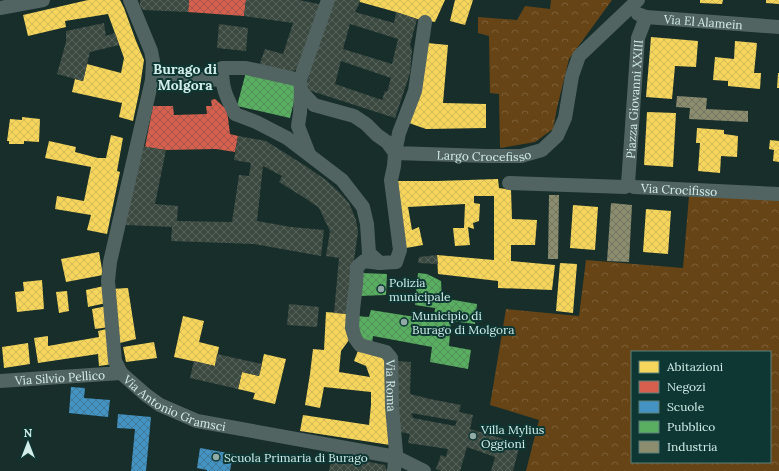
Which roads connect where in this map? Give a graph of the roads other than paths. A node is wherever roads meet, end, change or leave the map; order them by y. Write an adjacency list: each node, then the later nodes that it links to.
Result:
1 (43, 0): 5 (street)
2 (130, 0): 9 (street, Via Antonio Gramsci)
3 (328, 0): 11 (street)
4 (634, 4): 6 (street, Via El Alamein); 12 (street, Largo Crocefisso)
5 (0, 8)
6 (646, 17): 8 (street, Via El Alamein); 15 (street, Piazza Giovanni XXIII)
7 (425, 22): 12 (street)
8 (779, 27)
9 (152, 80): 10 (street); 18 (street, Via Antonio Gramsci)
10 (222, 80): 11 (street); 13 (street)
11 (301, 86): 12 (street); 13 (street)
12 (395, 153): 17 (street, Via Roma)
13 (310, 155): 17 (street)
14 (509, 183): 15 (street, Via Crocifisso)
15 (628, 184): 16 (street, Via Crocifisso)
16 (779, 194)
17 (380, 263): 20 (street, Via Roma)
18 (121, 373): 19 (street, Via Silvio Pellico); 20 (street, Via Antonio Gramsci)
19 (0, 382)
20 (395, 464): 21 (street, Via Antonio Gramsci)
21 (424, 471)

